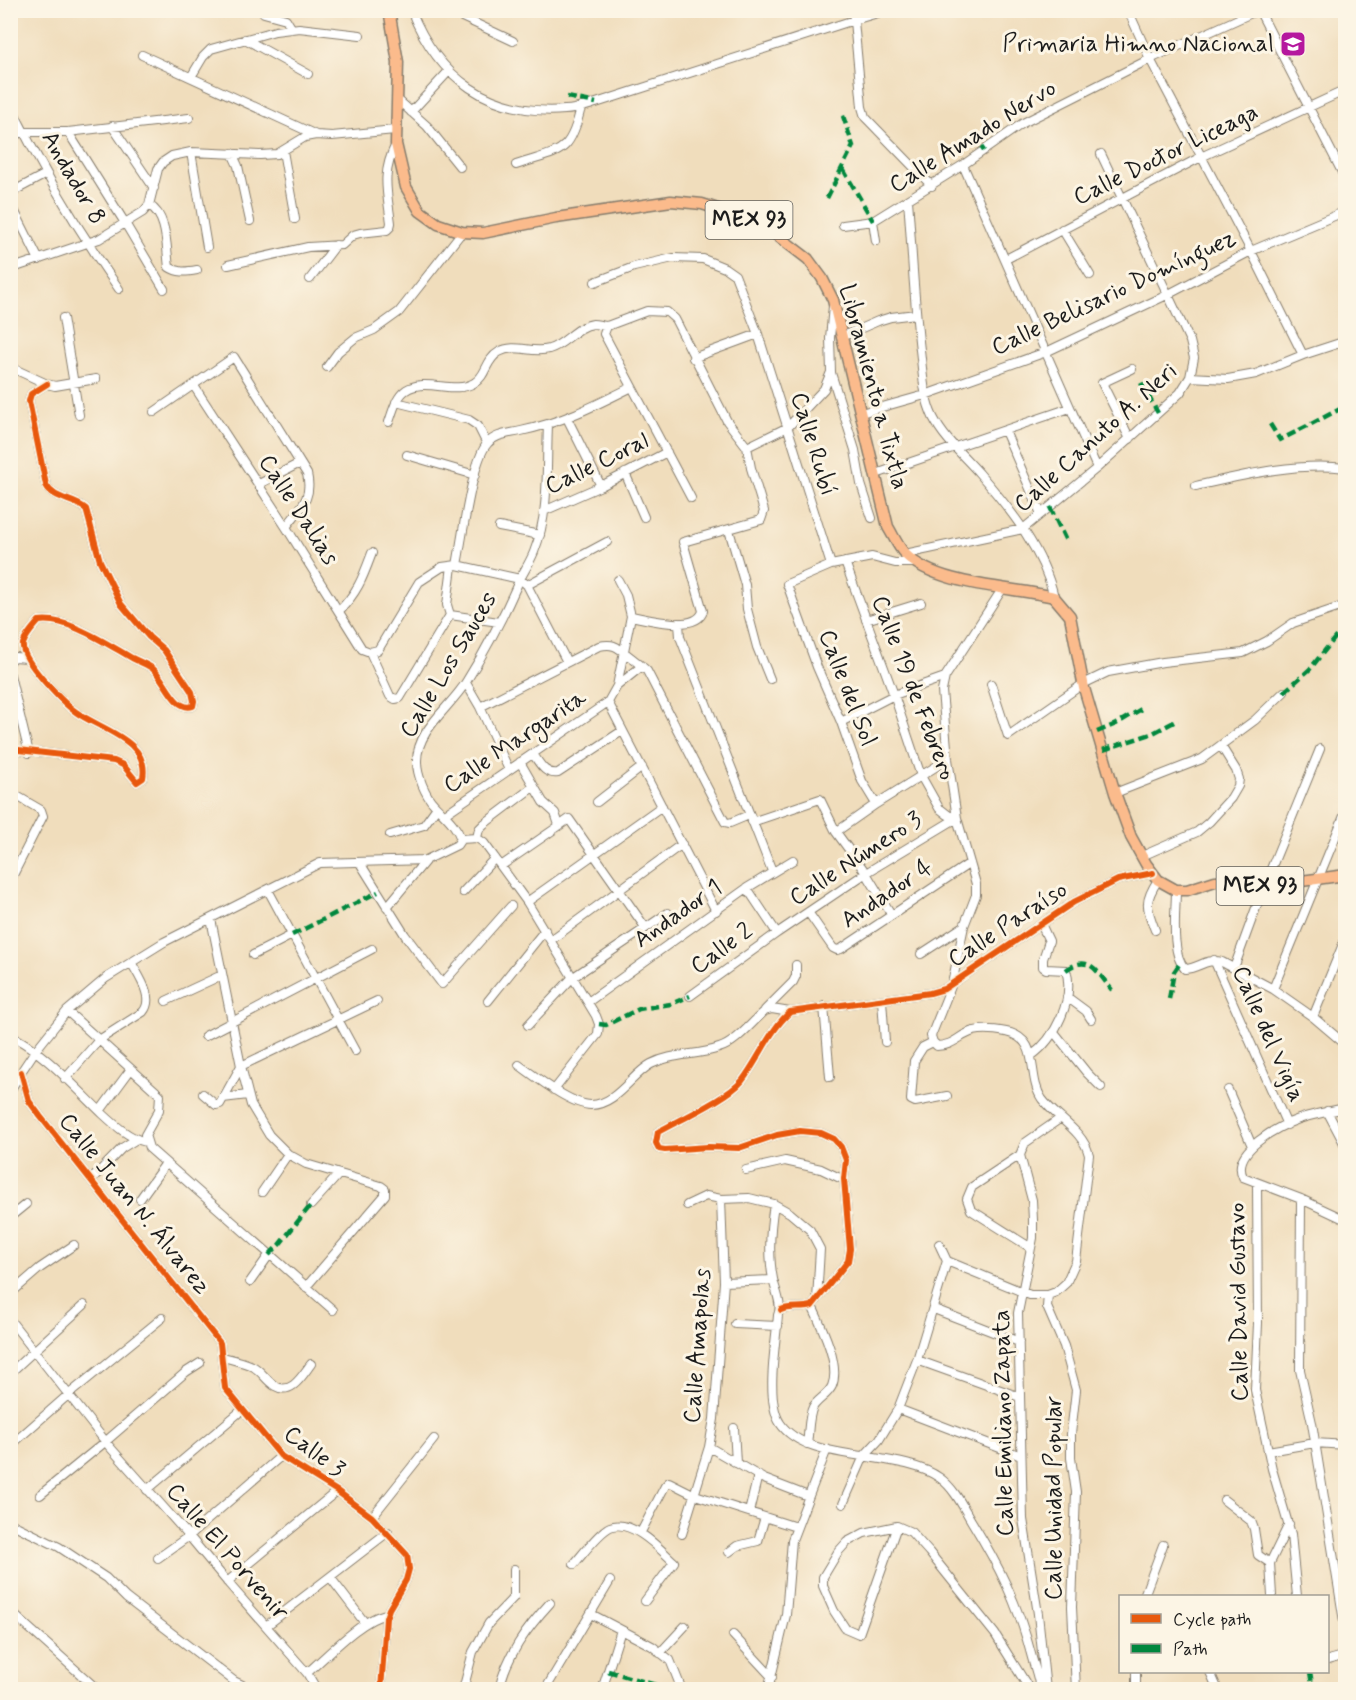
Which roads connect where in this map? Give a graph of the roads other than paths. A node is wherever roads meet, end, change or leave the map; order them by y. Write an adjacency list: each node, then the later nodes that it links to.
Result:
1 (389, 10): 19 (main road, Libramiento a Tixtla / MEX 93)
2 (411, 10): 15 (street)
3 (447, 10): 12 (street)
4 (888, 10): 8 (street)
5 (1128, 10): 14 (street)
6 (1258, 10): 14 (street, Calle Amado Nervo); 22 (street)
7 (264, 13): 9 (street)
8 (853, 15): 21 (street); 42 (street)
9 (292, 29): 10 (street); 11 (street)
10 (360, 35)
11 (245, 39): 16 (street); 17 (street)
12 (513, 41)
13 (142, 55): 17 (street)
14 (1150, 59): 36 (street); 38 (street, Calle Amado Nervo)
15 (448, 72): 21 (street); 23 (street)
16 (308, 74)
17 (191, 77): 29 (street)
18 (1346, 90): 22 (street, Calle Doctor Liceaga)
19 (398, 100): 23 (street); 26 (main road, Libramiento a Tixtla / MEX 93)
20 (10, 105): 27 (street, Andador 8)
21 (581, 107): 37 (street)
22 (1308, 108): 36 (street, Calle Doctor Liceaga); 41 (street)
23 (411, 112): 39 (street)
24 (189, 118): 25 (street)
25 (112, 126): 28 (street); 43 (street)
26 (395, 130): 29 (street); 31 (main road, Libramiento a Tixtla / MEX 93)
27 (24, 132): 28 (street); 30 (street); 40 (street, Andador 8)
28 (68, 132): 53 (street)
29 (316, 135): 32 (street)
30 (10, 136)
31 (396, 144): 56 (main road, Libramiento a Tixtla / MEX 93); 59 (street)
32 (283, 151): 34 (street); 50 (street)
33 (191, 152): 34 (street); 43 (street); 60 (street)
34 (232, 153): 51 (street)
35 (1101, 154): 45 (street)
36 (1201, 157): 45 (street, Calle Doctor Liceaga); 61 (street)
37 (516, 165)
38 (963, 165): 42 (street, Calle Amado Nervo); 62 (street)
39 (460, 167)
40 (46, 174): 44 (street); 58 (street, Andador 8)
41 (1346, 180)
42 (932, 186): 46 (street, Calle Amado Nervo)
43 (154, 188): 48 (street)
44 (10, 193)
45 (1123, 197): 55 (street, Calle Doctor Liceaga); 72 (street)
46 (909, 200): 52 (street, Calle Amado Nervo); 74 (street)
47 (10, 202): 63 (street)
48 (149, 205): 53 (street); 66 (street)
49 (1346, 211): 61 (street, Calle Belisario Domínguez)
50 (295, 219)
51 (249, 221)
52 (873, 221): 54 (street); 57 (street)
53 (126, 223): 58 (street); 71 (street)
54 (843, 225)
55 (1062, 229): 62 (street, Calle Doctor Liceaga); 67 (street)
56 (462, 232): 73 (main road, Libramiento a Tixtla / MEX 93); 84 (street)
57 (876, 241)
58 (87, 243): 63 (street); 70 (street, Andador 8)
59 (336, 245): 64 (street); 68 (street)
60 (207, 247)
61 (1251, 251): 72 (street, Calle Belisario Domínguez); 81 (street)
62 (1006, 259): 80 (street)
63 (39, 260): 65 (street)
64 (228, 265)
65 (10, 268)
66 (197, 270)
67 (1090, 275)
68 (310, 279)
69 (595, 282): 77 (street, Calle Rubí)
70 (119, 289)
71 (164, 289)
72 (1167, 295): 80 (street, Calle Belisario Domínguez); 87 (street)
73 (833, 300): 78 (main road, Libramiento a Tixtla / MEX 93); 86 (street)
74 (916, 314): 78 (street); 93 (street)
75 (63, 318): 89 (street)
76 (607, 326): 82 (street); 92 (street); 94 (street)
77 (758, 334): 82 (street); 102 (street, Calle Rubí)
78 (841, 337): 97 (main road, Libramiento a Tixtla / MEX 93)
79 (1346, 341): 81 (street, Calle Canuto A. Neri)
80 (1046, 352): 93 (street, Calle Belisario Domínguez); 95 (street)
81 (1303, 355): 87 (street, Calle Canuto A. Neri)
82 (693, 358): 106 (street)
83 (10, 367): 90 (street)
84 (327, 367)
85 (1132, 369): 104 (street)
86 (831, 372): 102 (street); 123 (street)
87 (1190, 376): 104 (street, Calle Canuto A. Neri)
88 (96, 379): 89 (street)
89 (73, 382): 90 (street); 98 (street)
90 (47, 384): 150 (street)
91 (194, 386): 96 (street); 110 (street); 116 (street, Calle Dalias)
92 (632, 387): 99 (street); 108 (street)
93 (925, 395): 97 (street, Calle Belisario Domínguez); 107 (street)
94 (396, 402): 100 (street); 105 (street)
95 (1070, 408): 103 (street); 111 (street)
96 (154, 412)
97 (861, 413): 114 (main road, Libramiento a Tixtla / MEX 93)
98 (79, 415)
99 (567, 418): 101 (street); 117 (street)
100 (389, 422)
101 (548, 425): 105 (street); 120 (street, Calle Los Sauces)
102 (788, 427): 106 (street); 135 (street, Calle Rubí)
103 (1005, 431): 107 (street); 121 (street)
104 (1130, 439): 111 (street, Calle Canuto A. Neri)
105 (487, 444): 115 (street)
106 (747, 447): 127 (street)
107 (955, 447): 114 (street); 126 (street)
108 (667, 452): 113 (street, Calle Coral); 119 (street)
109 (407, 455): 115 (street)
110 (300, 463): 116 (street); 124 (street)
111 (1097, 468): 121 (street, Calle Canuto A. Neri)
112 (1346, 468): 118 (street)
113 (625, 473): 117 (street, Calle Coral); 122 (street)
114 (876, 474): 131 (main road, Libramiento a Tixtla / MEX 93)
115 (475, 475): 134 (street)
116 (258, 484): 124 (street, Calle Dalias)
117 (601, 486): 120 (street, Calle Coral)
118 (1196, 486)
119 (691, 498)
120 (544, 511): 128 (street, Calle Los Sauces)
121 (1041, 514): 126 (street, Calle Canuto A. Neri)
122 (644, 517)
123 (872, 518)
124 (286, 527): 142 (street, Calle Dalias)
125 (499, 527): 128 (street)
126 (1023, 529): 131 (street, Calle Canuto A. Neri); 139 (street)
127 (729, 530): 147 (street); 156 (street)
128 (540, 535): 137 (street, Calle Los Sauces)
129 (607, 542): 137 (street)
130 (372, 552): 142 (street)
131 (905, 554): 133 (main road, Libramiento a Tixtla / MEX 93)
132 (845, 562): 133 (street); 135 (street); 145 (street, Calle 19 de Febrero)
133 (917, 563): 138 (main road, Libramiento a Tixtla / MEX 93)
134 (454, 566): 137 (street); 143 (street); 148 (street)
135 (831, 566): 165 (street, Calle del Sol)
136 (618, 580): 144 (street)
137 (524, 582): 146 (street, Calle Los Sauces); 152 (street)
138 (1003, 588): 139 (main road, Libramiento a Tixtla / MEX 93); 155 (street)
139 (1054, 597): 159 (main road)
140 (921, 603): 145 (street)
141 (1346, 605): 159 (street)
142 (339, 611): 148 (street, Calle Dalias)
143 (450, 615): 146 (street); 148 (street, Calle Dalias)
144 (631, 616): 147 (street); 149 (street)
145 (866, 620): 162 (street, Calle 19 de Febrero)
146 (500, 622): 157 (street, Calle Los Sauces)
147 (680, 623): 186 (street)
148 (370, 652)
149 (622, 653): 152 (street); 153 (street); 160 (street)
150 (27, 658): 151 (street); 170 (street)
151 (10, 660)
152 (567, 662): 164 (street)
153 (642, 666): 160 (street); 186 (street)
154 (10, 675): 170 (street)
155 (945, 677): 162 (street); 172 (street)
156 (770, 679)
157 (465, 683): 164 (street); 183 (street, Calle Los Sauces)
158 (992, 684): 159 (street)
159 (1083, 684): 179 (main road)
160 (617, 686): 163 (street)
161 (1284, 692): 167 (street)
162 (894, 695): 165 (street); 176 (street, Calle 19 de Febrero)
163 (608, 702): 166 (street); 171 (street, Calle Margarita)
164 (480, 707): 175 (street)
165 (841, 722): 181 (street, Calle del Sol)
166 (622, 731): 171 (street); 174 (street)
167 (1221, 746): 179 (street); 195 (street)
168 (10, 749): 170 (street)
169 (1320, 749): 209 (street)
170 (29, 753)
171 (533, 754): 173 (street, Calle Margarita)
172 (948, 759): 176 (street); 187 (street)
173 (520, 762): 175 (street, Calle Margarita); 177 (street)
174 (642, 767): 180 (street); 182 (street)
175 (509, 770): 185 (street, Calle Margarita)
176 (921, 776): 181 (street); 187 (street, Calle 19 de Febrero)
177 (533, 787): 188 (street); 191 (street)
178 (10, 792): 202 (street)
179 (1115, 793): 195 (main road)
180 (597, 802)
181 (876, 804): 189 (street)
182 (662, 806): 193 (street); 194 (street)
183 (437, 807): 185 (street, Calle Los Sauces); 190 (street, Calle Margarita)
184 (1346, 811): 207 (street)
185 (445, 814): 192 (street, Calle Los Sauces)
186 (750, 818): 189 (street); 203 (street)
187 (957, 818): 200 (street); 205 (street, Calle Número 3)
188 (559, 825): 194 (street); 201 (street)
189 (836, 832): 205 (street)
190 (390, 835)
191 (477, 838): 192 (street); 196 (street)
192 (462, 839): 197 (street)
193 (682, 844): 213 (street); 218 (street)
194 (594, 855): 213 (street); 215 (street)
195 (1142, 856): 206 (main road)
196 (495, 858): 201 (street); 214 (street)
197 (426, 860): 199 (street); 217 (street)
198 (793, 860): 203 (street, Andador 1)
199 (360, 863): 211 (street); 217 (street)
200 (970, 863): 221 (street, Andador 4); 224 (street)
201 (501, 866): 215 (street)
202 (13, 871): 208 (street)
203 (772, 871): 210 (street, Andador 1)
204 (1344, 872): 207 (main road, MEX 93)
205 (866, 873): 219 (street, Calle Número 3); 221 (street)
206 (1155, 877): 212 (main road); 223 (street, Calle Paraíso); 227 (street)
207 (1318, 880): 209 (main road, MEX 93); 243 (street)
208 (10, 881)
209 (1264, 886): 212 (main road, MEX 93); 238 (street)
210 (747, 888): 218 (street, Andador 1); 228 (street)
211 (268, 890): 222 (street); 229 (street)
212 (1176, 890): 235 (street)
213 (619, 891): 225 (street); 231 (street)
214 (463, 892)
215 (527, 902): 226 (street)
216 (511, 906): 217 (street)
217 (387, 907)
218 (716, 911): 250 (street, Andador 1)
219 (808, 912): 221 (street, Andador 4); 228 (street, Calle Número 3)
220 (668, 913): 225 (street)
221 (891, 914)
222 (211, 919): 236 (street); 239 (street)
223 (1041, 924): 242 (street, Calle Paraíso); 245 (street)
224 (964, 926): 233 (street); 242 (street)
225 (645, 927): 240 (street)
226 (545, 930): 231 (street); 249 (street)
227 (1155, 930)
228 (777, 933): 244 (street, Calle 2)
229 (292, 935): 234 (street); 241 (street)
230 (1346, 937): 255 (street)
231 (551, 940): 240 (street)
232 (372, 949): 241 (street)
233 (921, 954)
234 (253, 955)
235 (1214, 960): 238 (street); 288 (street, Calle del Vigía)
236 (131, 963): 252 (street); 263 (street)
237 (796, 965): 253 (street)
238 (1234, 968): 243 (street)
239 (222, 975): 247 (street); 258 (street)
240 (572, 978): 250 (street); 259 (street)
241 (316, 979): 256 (street); 258 (street)
242 (952, 984): 246 (street, Calle Paraíso); 265 (street)
243 (1273, 989): 255 (street)
244 (690, 996)
245 (1067, 997): 257 (street); 260 (street)
246 (882, 1000): 251 (street, Calle Paraíso); 264 (street)
247 (166, 1001)
248 (377, 1001): 256 (street)
249 (489, 1001)
250 (588, 1002): 277 (street)
251 (824, 1006): 254 (street, Calle Paraíso); 274 (street)
252 (67, 1011): 263 (street); 267 (street)
253 (765, 1011): 254 (street, Calle Paraíso); 277 (street)
254 (790, 1012): 299 (street)
255 (1313, 1017): 266 (street)
256 (338, 1019): 268 (street); 271 (street)
257 (1091, 1019)
258 (231, 1021): 262 (street); 271 (street)
259 (528, 1025)
260 (1054, 1032): 269 (street); 276 (street)
261 (10, 1036): 267 (street)
262 (205, 1036)
263 (99, 1040): 272 (street); 275 (street)
264 (885, 1042)
265 (933, 1042): 269 (street); 282 (street)
266 (1346, 1045)
267 (35, 1051): 273 (street); 275 (street)
268 (355, 1051)
269 (1031, 1056): 287 (street)
270 (519, 1065): 277 (street)
271 (240, 1066): 281 (street); 283 (street)
272 (131, 1069): 285 (street); 290 (street)
273 (21, 1072): 279 (street); 298 (street, Calle Juan N. Álvarez)
274 (830, 1077)
275 (65, 1079): 285 (street)
276 (1101, 1087)
277 (554, 1090)
278 (1228, 1090): 291 (street)
279 (10, 1091)
280 (203, 1094): 283 (street)
281 (248, 1095): 283 (street); 293 (street)
282 (947, 1096)
283 (223, 1098)
284 (1346, 1108): 286 (street)
285 (100, 1111): 289 (street)
286 (1327, 1112): 288 (street); 292 (street)
287 (1061, 1118): 294 (street); 322 (street)
288 (1287, 1125): 291 (street)
289 (135, 1140): 290 (street); 298 (street)
290 (146, 1142): 295 (street)
291 (1252, 1146): 300 (street)
292 (1346, 1147)
293 (288, 1154): 297 (street); 301 (street)
294 (1020, 1155): 313 (street, Calle Emiliano Zapata); 313 (street)
295 (166, 1163): 302 (street); 314 (street)
296 (746, 1170): 299 (street)
297 (339, 1174): 307 (street); 319 (street)
298 (91, 1180): 334 (street, Calle Juan N. Álvarez)
299 (844, 1180): 323 (street)
300 (1257, 1183): 304 (street); 352 (street, Calle David Gustavo)
301 (262, 1192)
302 (140, 1199)
303 (721, 1199): 306 (street); 308 (street); 318 (street, Calle Amapolas)
304 (1301, 1199): 310 (street); 346 (street)
305 (26, 1204): 309 (street)
306 (774, 1204): 316 (street); 323 (street)
307 (311, 1205)
308 (687, 1205)
309 (10, 1217)
310 (1346, 1220)
311 (939, 1244): 315 (street)
312 (74, 1245): 321 (street)
313 (1031, 1248): 320 (street, Calle Emiliano Zapata)
314 (268, 1255): 317 (street); 319 (street)
315 (947, 1262): 320 (street); 325 (street)
316 (773, 1280): 318 (street); 327 (street)
317 (249, 1282)
318 (724, 1282): 350 (street, Calle Amapolas)
319 (306, 1287): 326 (street)
320 (1022, 1292): 322 (street); 332 (street, Calle Emiliano Zapata)
321 (10, 1294)
322 (1048, 1295): 419 (street, Calle Unidad Popular)
323 (814, 1303): 327 (street); 347 (street)
324 (84, 1305): 333 (street)
325 (934, 1309): 332 (street); 335 (street)
326 (333, 1310)
327 (781, 1310): 331 (street)
328 (162, 1318): 339 (street)
329 (10, 1320): 333 (street, Calle El Porvenir)
330 (735, 1324): 331 (street)
331 (778, 1326): 347 (street)
332 (1019, 1342): 340 (street, Calle Emiliano Zapata)
333 (34, 1350): 338 (street); 339 (street, Calle El Porvenir)
334 (223, 1357): 337 (street); 342 (street, Calle 3)
335 (917, 1360): 340 (street); 341 (street)
336 (200, 1363): 345 (street)
337 (311, 1364)
338 (10, 1373)
339 (68, 1395): 345 (street, Calle El Porvenir); 349 (street)
340 (1020, 1397): 355 (street, Calle Emiliano Zapata)
341 (898, 1409): 354 (street); 355 (street)
342 (242, 1410): 353 (street, Calle 3); 358 (street)
343 (734, 1428): 356 (street)
344 (434, 1439): 366 (street)
345 (105, 1442): 358 (street, Calle El Porvenir); 360 (street)
346 (1315, 1443): 348 (street); 352 (street); 397 (street)
347 (807, 1444): 351 (street)
348 (1346, 1445)
349 (10, 1446)
350 (709, 1447): 356 (street); 361 (street, Calle Amapolas)
351 (827, 1449): 354 (street); 362 (street)
352 (1268, 1451): 369 (street, Calle David Gustavo)
353 (281, 1456): 359 (street, Calle 3); 375 (street)
354 (864, 1456): 364 (street); 417 (street)
355 (1021, 1456): 418 (street, Calle Emiliano Zapata)
356 (736, 1463): 357 (street)
357 (758, 1475): 362 (street); 365 (street)
358 (147, 1490): 375 (street, Calle El Porvenir)
359 (337, 1491): 366 (street, Calle 3); 384 (street)
360 (40, 1495)
361 (695, 1495): 365 (street); 373 (street); 374 (street)
362 (808, 1496): 371 (street)
363 (1224, 1500): 379 (street)
364 (843, 1504)
365 (748, 1512): 367 (street)
366 (372, 1516): 372 (street, Calle 3)
367 (765, 1517): 371 (street); 377 (street)
368 (10, 1523): 407 (street)
369 (1289, 1523): 379 (street); 387 (street, Calle David Gustavo)
370 (897, 1526): 370 (street); 416 (street)
371 (796, 1527): 405 (street)
372 (388, 1532): 382 (street); 391 (street, Calle 3)
373 (641, 1532): 380 (street); 388 (street)
374 (682, 1534)
375 (189, 1536): 378 (street); 384 (street, Calle El Porvenir)
376 (1163, 1545): 386 (street)
377 (729, 1552)
378 (158, 1558)
379 (1270, 1563): 385 (street)
380 (574, 1564)
381 (513, 1569): 410 (street)
382 (330, 1576): 393 (street); 394 (street)
383 (610, 1581): 392 (street)
384 (227, 1582): 394 (street, Calle El Porvenir)
385 (1272, 1594)
386 (1144, 1595)
387 (1297, 1595)
388 (645, 1601)
389 (550, 1603): 411 (street)
390 (10, 1611): 406 (street)
391 (387, 1614): 393 (street); 409 (street)
392 (591, 1614): 396 (street); 412 (street)
393 (365, 1623): 402 (street)
394 (266, 1626): 402 (street, Calle El Porvenir)
395 (685, 1626): 399 (street)
396 (621, 1630): 399 (street); 413 (street)
397 (1346, 1634)
398 (733, 1635): 405 (street)
399 (660, 1653): 414 (street)
400 (1346, 1655): 401 (street)
401 (1329, 1659)
402 (307, 1673): 408 (street, Calle El Porvenir)
403 (1136, 1673): 420 (street)
404 (1211, 1673): 421 (street)
405 (772, 1677): 415 (street)
406 (98, 1689)
407 (253, 1689)
408 (317, 1689)
409 (381, 1689)
410 (463, 1689)
411 (499, 1689)
412 (545, 1689)
413 (602, 1689)
414 (682, 1689)
415 (768, 1689)
416 (1030, 1689)
417 (1040, 1689)
418 (1046, 1689)
419 (1076, 1689)
420 (1136, 1689)
421 (1218, 1689)

